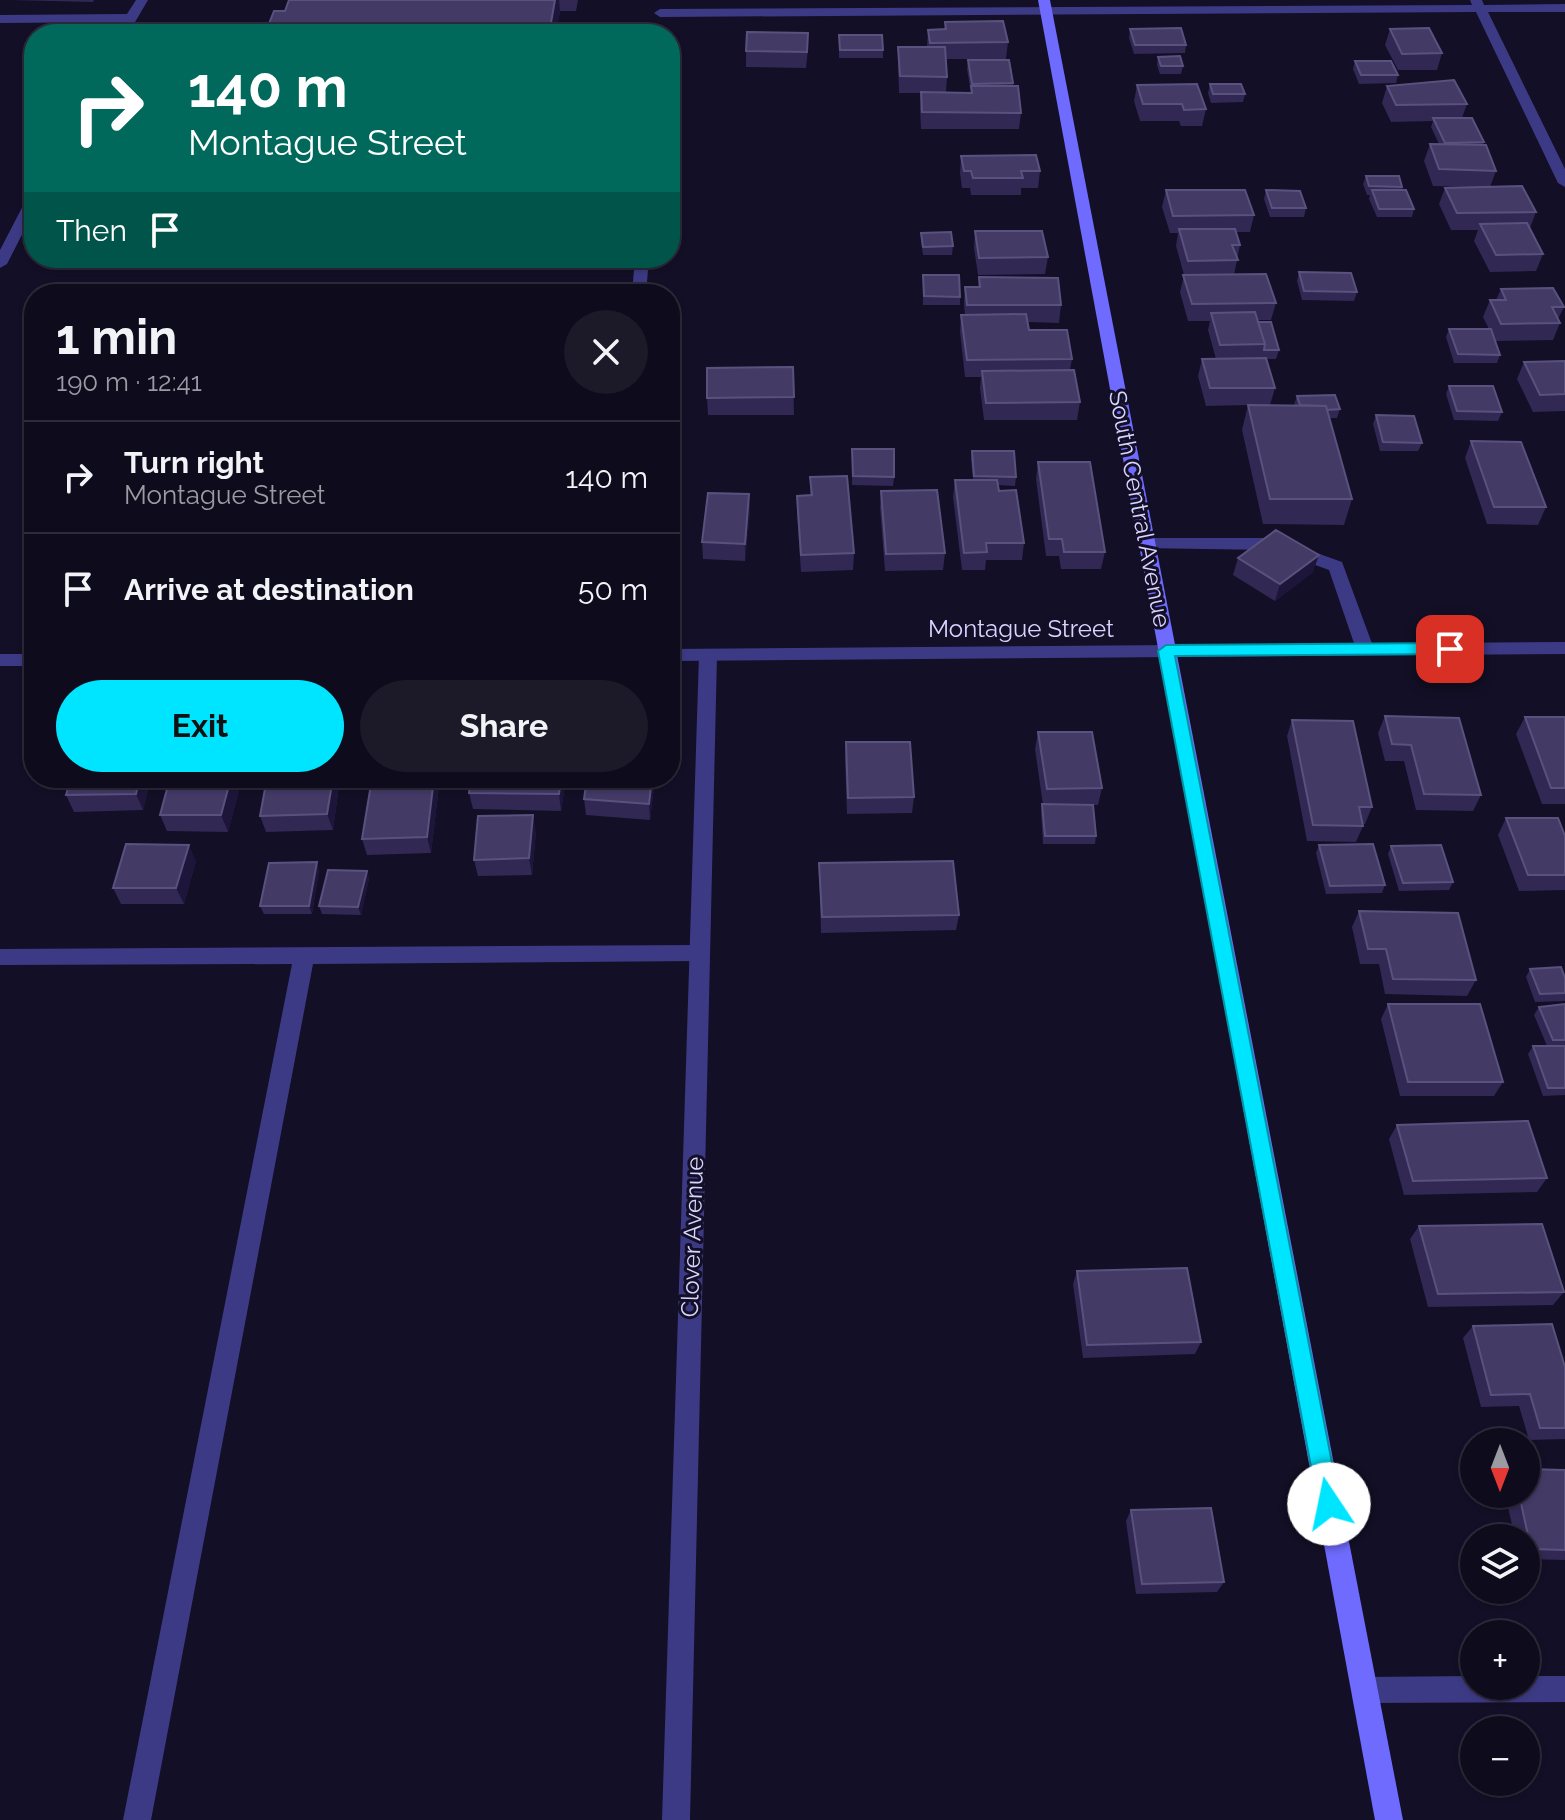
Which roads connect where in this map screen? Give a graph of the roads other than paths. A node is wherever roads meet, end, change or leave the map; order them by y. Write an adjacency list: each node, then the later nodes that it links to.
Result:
1 (142, 0): 6 (street)
2 (1478, 4): 3 (street); 4 (street); 9 (street)
3 (1046, 6): 5 (street); 13 (main road, South Central Avenue)
4 (1565, 8)
5 (660, 12)
6 (130, 18): 7 (street); 8 (street)
7 (0, 19)
8 (127, 24)
9 (1565, 183)
10 (24, 214): 11 (street)
11 (5, 244): 12 (street)
12 (0, 264)
13 (1146, 544): 15 (street); 16 (main road, South Central Avenue)
14 (1565, 648): 15 (street, Montague Street)
15 (1365, 649): 16 (street, Montague Street)
16 (1166, 651): 18 (street, Montague Street); 25 (main road, South Central Avenue)
17 (680, 655): 18 (street, Montague Street)
18 (708, 655): 21 (street, Clover Avenue)
19 (0, 660): 20 (street)
20 (24, 660)
21 (700, 953): 22 (street); 27 (street, Clover Avenue)
22 (304, 955): 23 (street); 26 (street)
23 (0, 957)
24 (1565, 1689): 25 (street)
25 (1365, 1690): 28 (main road, South Central Avenue)
26 (137, 1820)
27 (676, 1820)
28 (1389, 1820)

